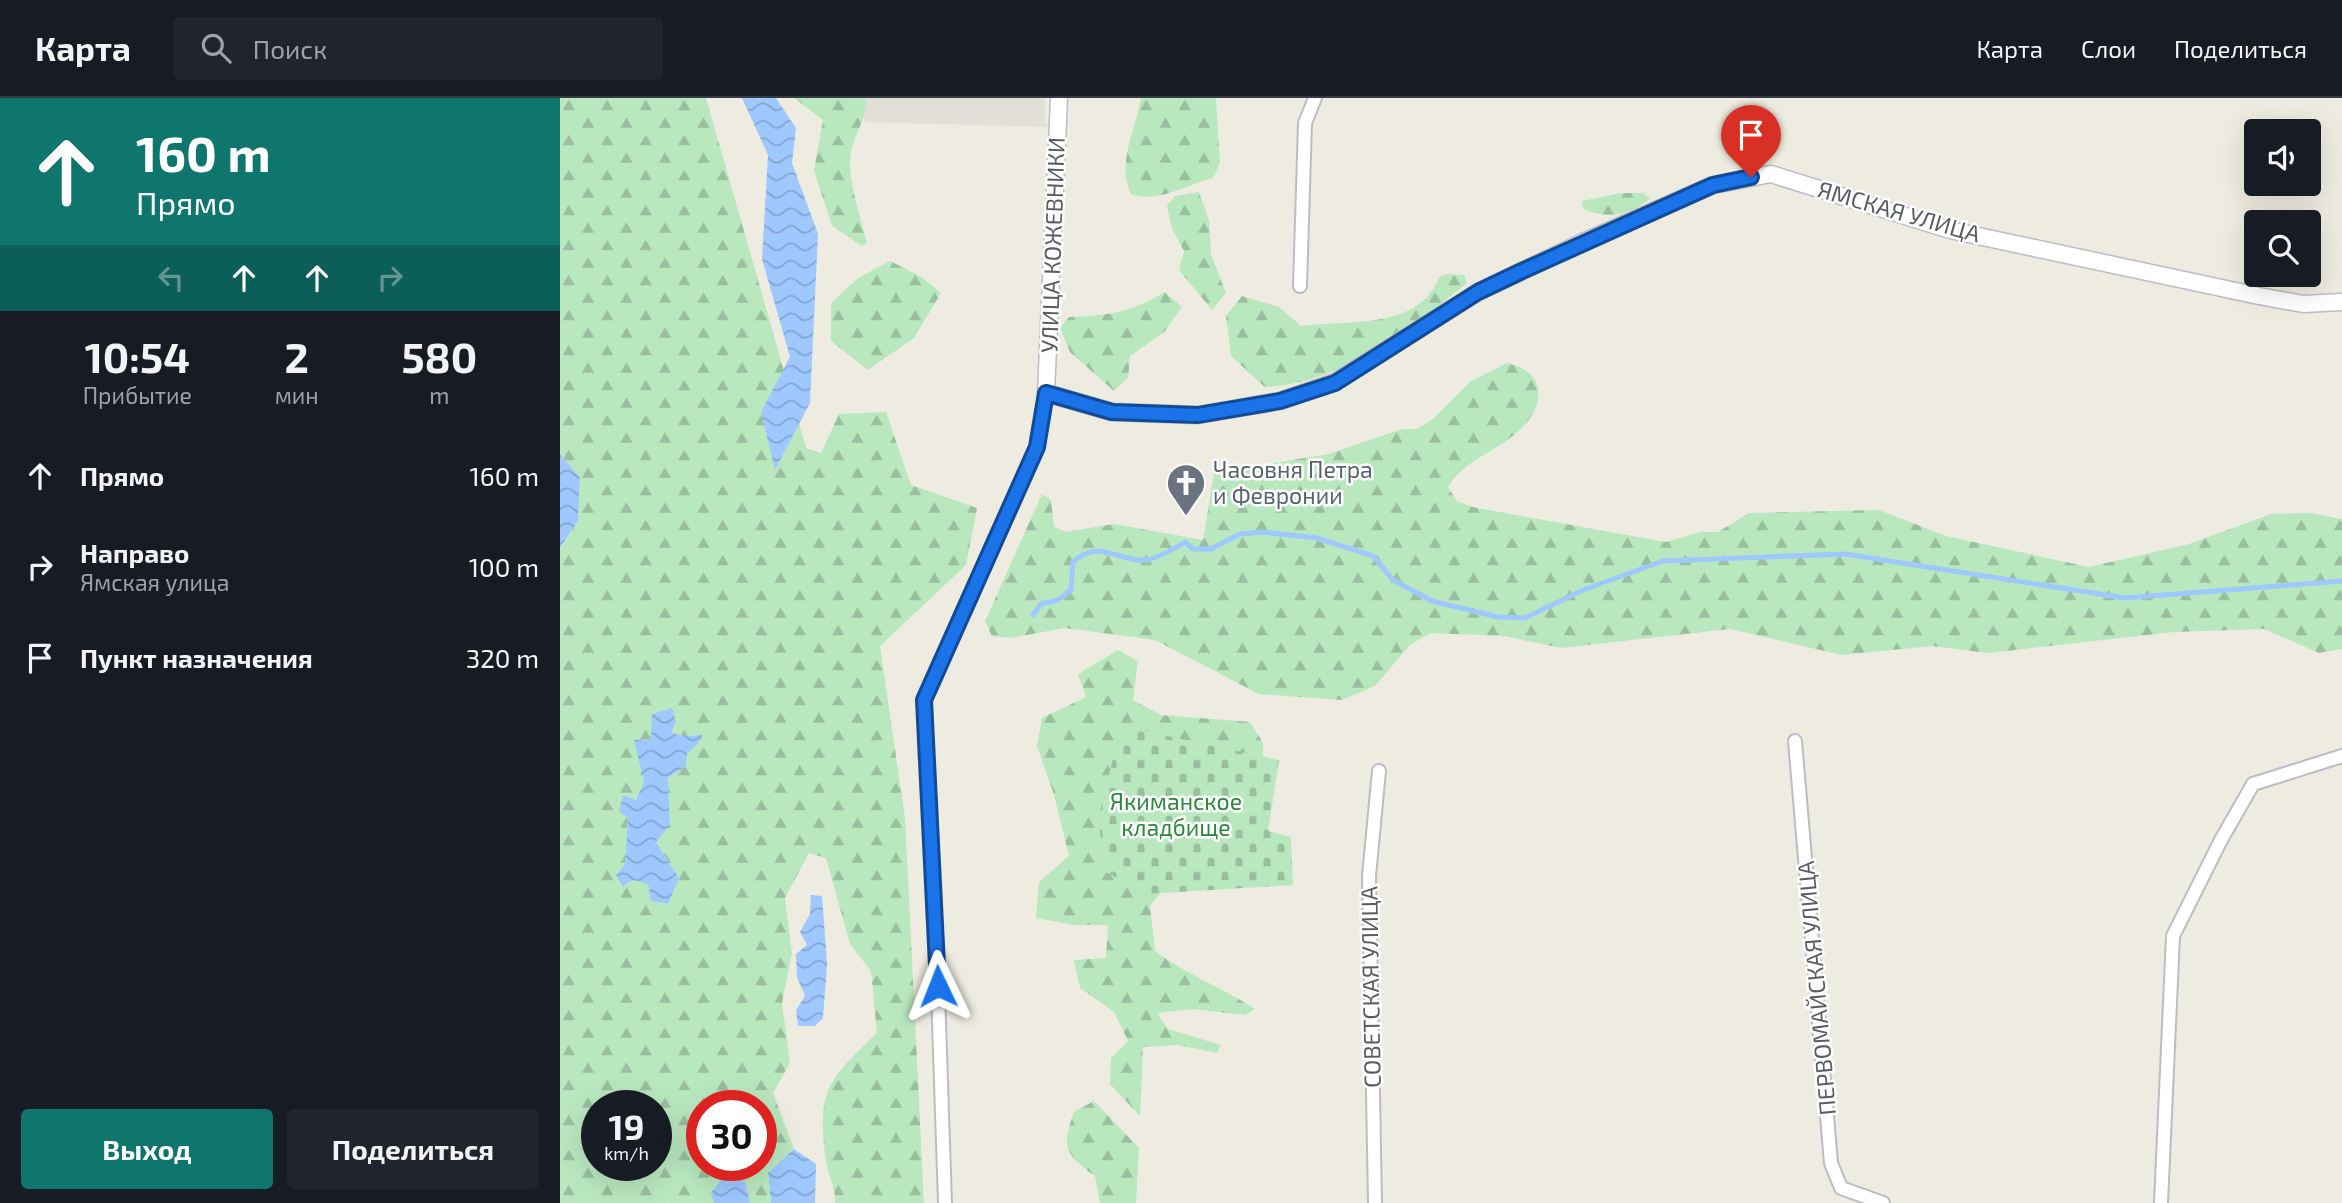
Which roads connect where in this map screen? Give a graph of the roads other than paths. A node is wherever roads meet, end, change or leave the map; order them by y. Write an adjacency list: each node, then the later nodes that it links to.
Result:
1 (1059, 98): 5 (street, УЛИЦА КОЖЕВНИКИ)
2 (1315, 98): 3 (street)
3 (1300, 285)
4 (2342, 302): 5 (street, ЯМСКАЯ УЛИЦА)
5 (1046, 393): 9 (street)
6 (1795, 741): 11 (street, ПЕРВОМАЙСКАЯ УЛИЦА)
7 (2342, 757): 12 (street)
8 (1379, 771): 10 (street, СОВЕТСКАЯ УЛИЦА)
9 (944, 1203)
10 (1376, 1203)
11 (1883, 1203)
12 (2161, 1203)

